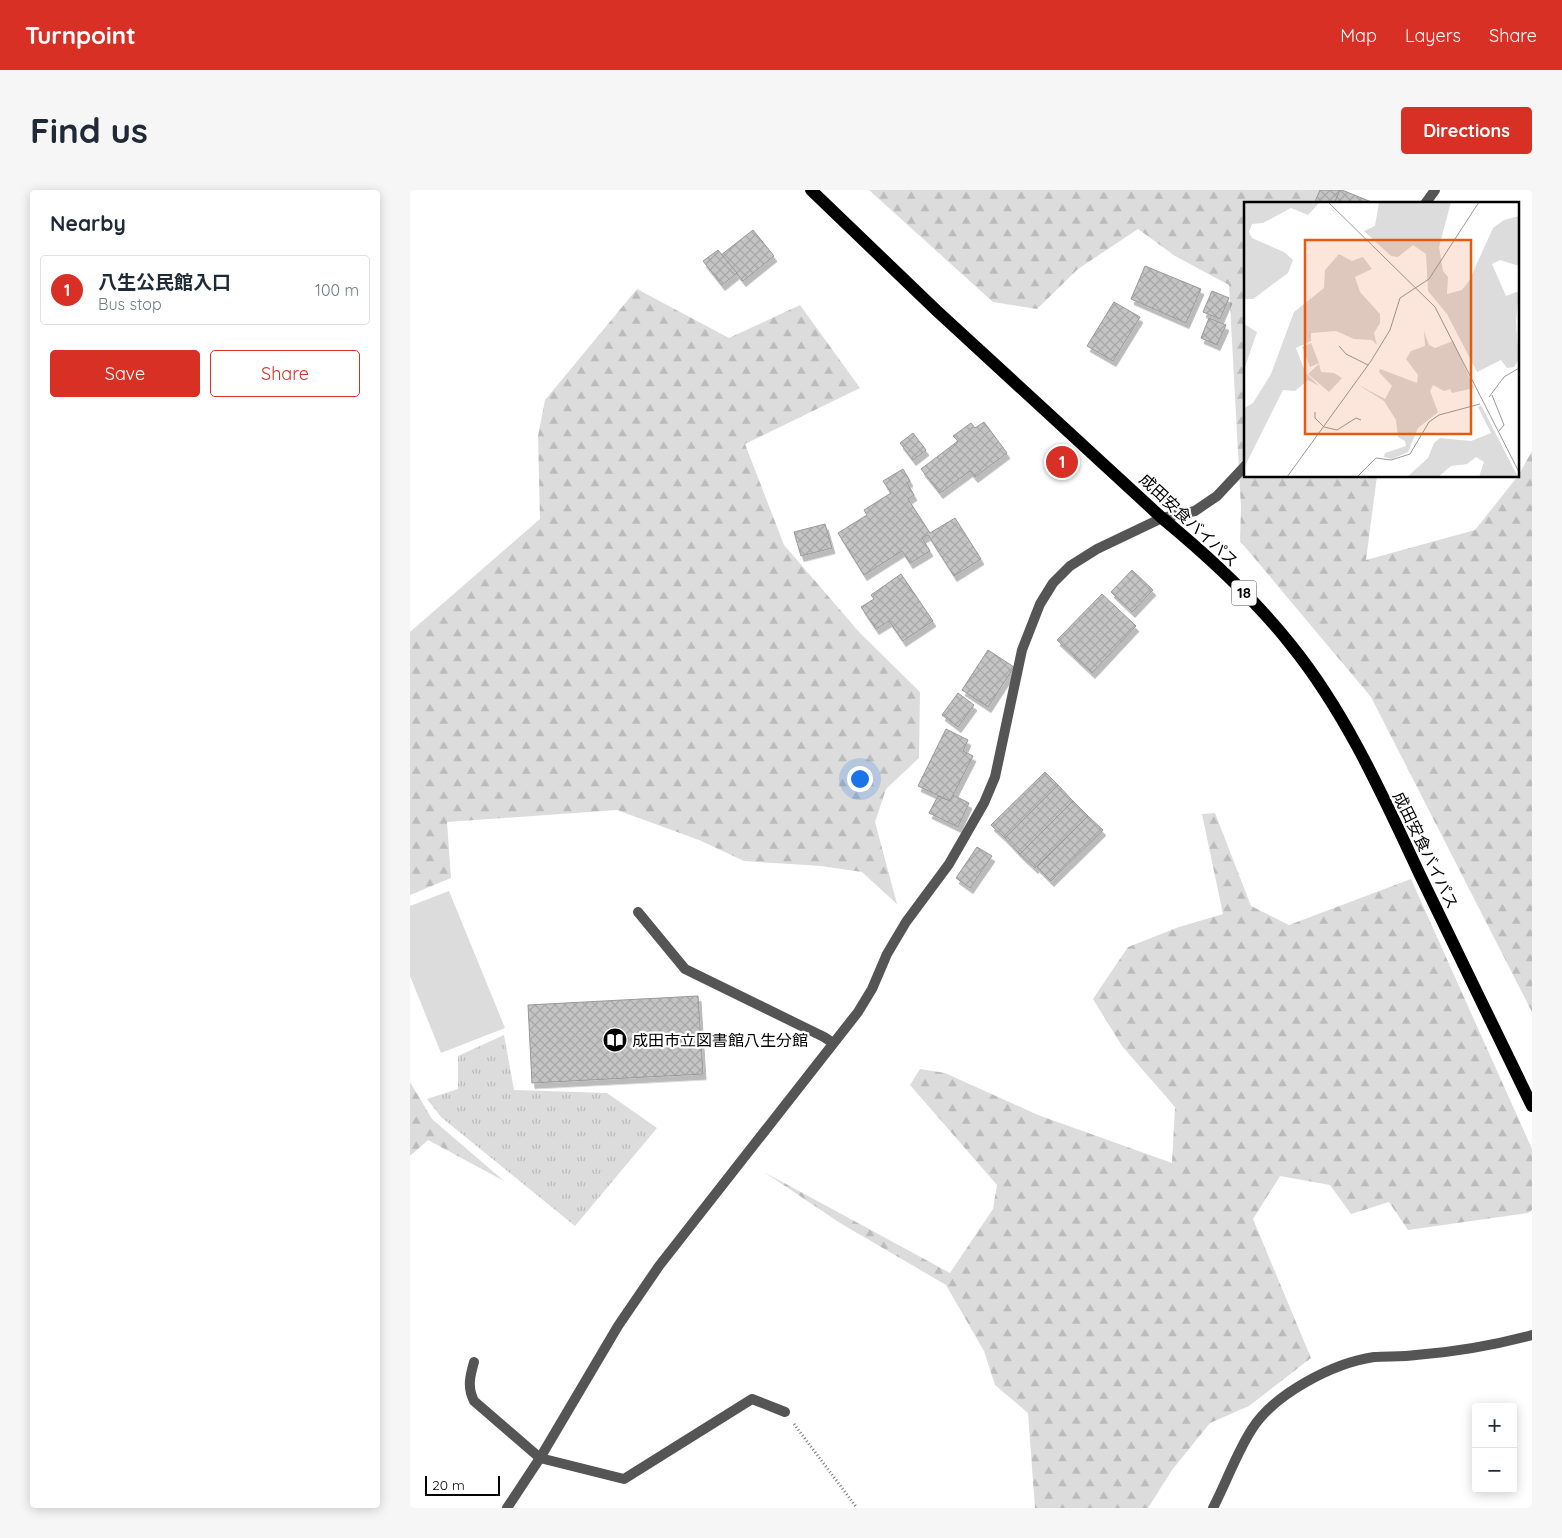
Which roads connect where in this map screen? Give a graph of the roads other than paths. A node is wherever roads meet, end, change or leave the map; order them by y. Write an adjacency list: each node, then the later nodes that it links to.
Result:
1 (811, 190): 5 (main road, 成田安食バイパス / 18)
2 (1435, 190): 3 (street)
3 (1426, 202)
4 (1244, 467): 5 (street)
5 (1162, 518): 7 (street); 8 (main road, 成田安食バイパス / 18)
6 (638, 912): 7 (street)
7 (833, 1043): 12 (street)
8 (1532, 1106)
9 (1532, 1334): 14 (street)
10 (474, 1362): 12 (street)
11 (785, 1412): 12 (street)
12 (540, 1458): 13 (street)
13 (507, 1508)
14 (1213, 1508)

